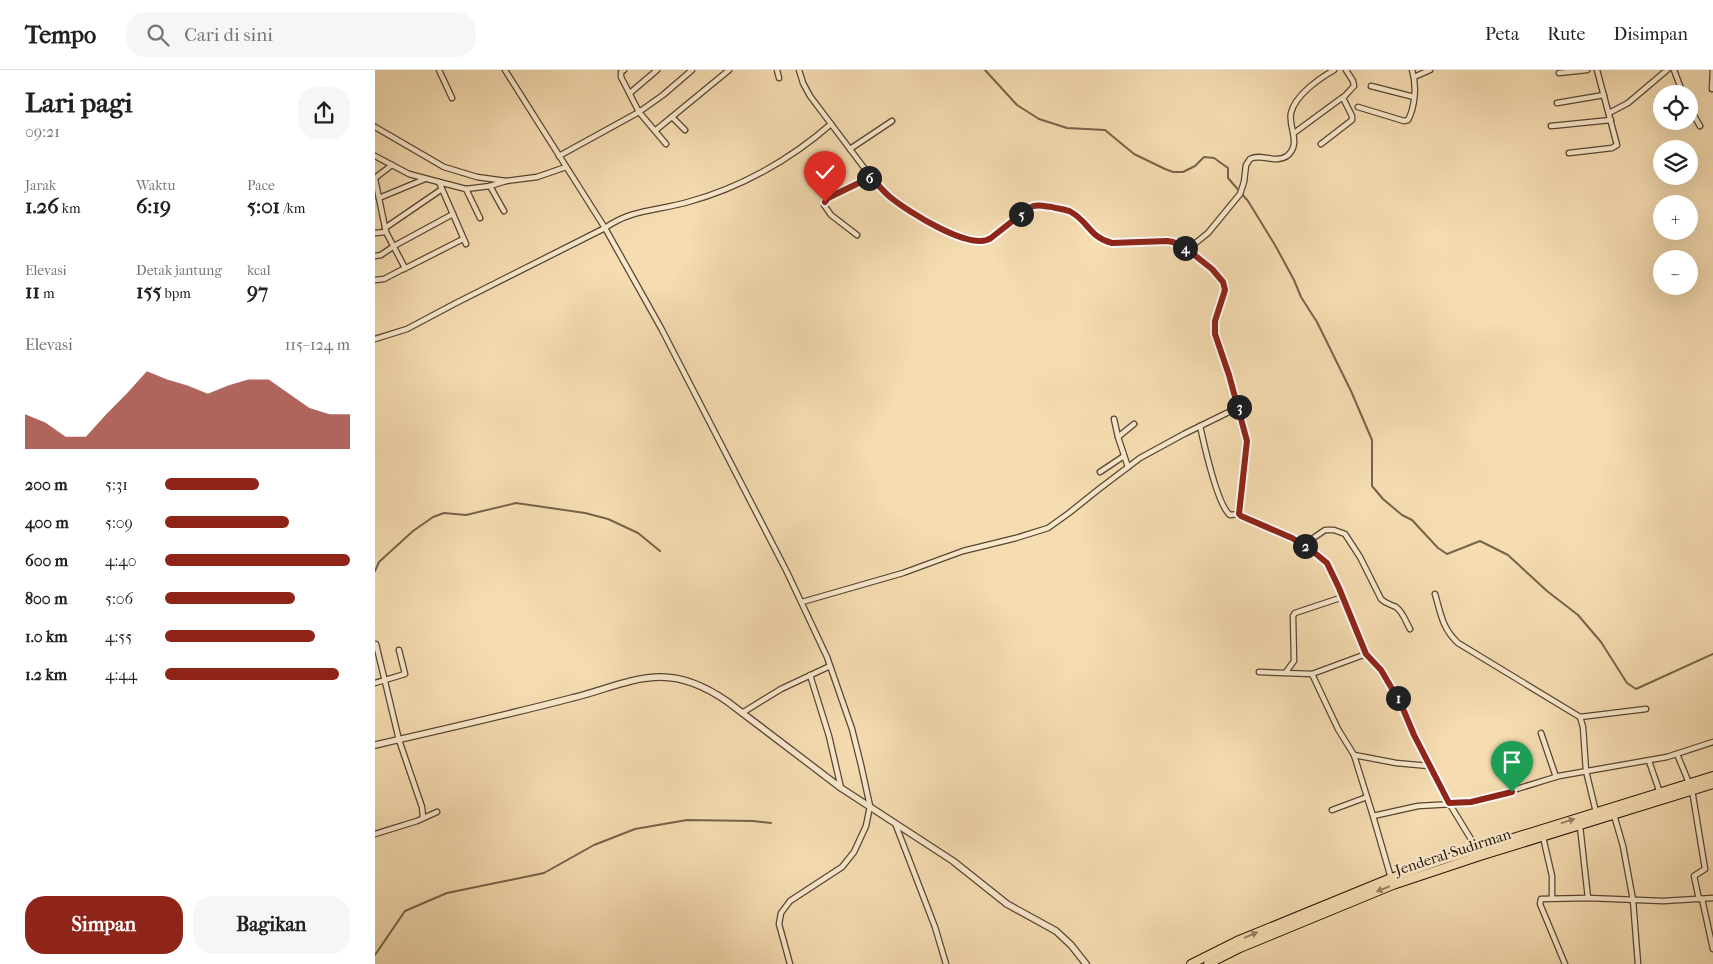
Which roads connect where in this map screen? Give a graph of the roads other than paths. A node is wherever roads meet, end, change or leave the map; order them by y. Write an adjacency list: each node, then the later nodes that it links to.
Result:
1 (439, 70): 28 (street)
2 (505, 70): 49 (street)
3 (624, 70): 24 (street)
4 (657, 70): 24 (street)
5 (692, 70): 31 (street)
6 (729, 70): 33 (street)
7 (777, 70): 20 (street)
8 (799, 70): 37 (street)
9 (1334, 70): 43 (street)
10 (1346, 70): 26 (street)
11 (1412, 70): 19 (street)
12 (1430, 70): 19 (street)
13 (1587, 70): 18 (street)
14 (1597, 70): 25 (street)
15 (1667, 70): 32 (street)
16 (1674, 70): 21 (street)
17 (1713, 70): 23 (street)
18 (1559, 73)
19 (1414, 77): 27 (street)
20 (779, 78)
21 (1680, 85)
22 (1371, 86): 27 (street)
23 (1712, 89)
24 (630, 93): 31 (street)
25 (1604, 95): 29 (street); 32 (street)
26 (1343, 97): 43 (street); 45 (street)
27 (1414, 97): 30 (street)
28 (452, 98)
29 (1557, 103)
30 (1358, 107)
31 (639, 112): 41 (street); 49 (street)
32 (1609, 113): 34 (street)
33 (672, 117): 41 (street); 42 (street)
34 (1611, 120): 38 (street); 47 (street)
35 (892, 121): 46 (street)
36 (1698, 123): 39 (street)
37 (831, 124): 46 (street); 67 (street)
38 (1551, 126)
39 (1700, 126)
40 (375, 127): 55 (street)
41 (655, 130): 44 (street)
42 (685, 130)
43 (1294, 133): 74 (street)
44 (666, 144)
45 (1321, 144)
46 (850, 149): 52 (street)
47 (1569, 153)
48 (375, 156): 50 (street)
49 (559, 156): 51 (street)
50 (392, 165): 53 (street); 54 (street)
51 (566, 167): 55 (street); 67 (street)
52 (871, 177): 70 (street); 74 (street)
53 (375, 178): 57 (street)
54 (427, 179): 56 (street); 61 (street)
55 (506, 181): 58 (street)
56 (439, 182): 59 (street); 60 (street)
57 (376, 185): 61 (street)
58 (490, 186): 60 (street); 64 (street)
59 (442, 189): 65 (street); 68 (street)
60 (466, 189): 66 (street)
61 (379, 198): 62 (street)
62 (381, 206): 63 (street); 68 (street)
63 (375, 207)
64 (503, 211)
65 (453, 214): 71 (street); 73 (street)
66 (480, 218)
67 (605, 228): 79 (street); 92 (street)
68 (386, 230): 69 (street); 73 (street)
69 (375, 233)
70 (857, 235)
71 (463, 239): 72 (street); 76 (street)
72 (466, 244)
73 (394, 246): 75 (street); 76 (street)
74 (1188, 250): 80 (street)
75 (375, 256)
76 (405, 268): 77 (street); 78 (street)
77 (392, 275)
78 (375, 280)
79 (375, 339)
80 (1239, 407): 83 (street); 88 (street)
81 (1114, 418): 84 (street)
82 (1134, 424): 84 (street)
83 (1200, 426): 86 (street); 88 (street)
84 (1117, 437): 85 (street)
85 (1124, 456): 86 (street); 87 (street)
86 (1128, 467): 92 (street)
87 (1100, 472)
88 (1239, 514): 89 (street)
89 (1303, 545): 91 (street); 93 (street)
90 (1435, 594): 106 (street)
91 (1343, 597): 96 (street); 99 (street)
92 (802, 602): 97 (street)
93 (1410, 629)
94 (376, 644): 102 (street)
95 (399, 650): 102 (street)
96 (1366, 654): 100 (street); 114 (street)
97 (830, 666): 101 (street); 124 (street)
98 (1259, 672): 99 (street)
99 (1286, 672): 100 (street)
100 (1312, 674): 112 (street)
101 (810, 675): 105 (street); 120 (street)
102 (384, 680): 103 (street); 108 (street)
103 (375, 683)
104 (1646, 709): 106 (street)
105 (742, 713): 108 (street); 120 (street)
106 (1580, 717): 115 (street)
107 (1541, 733): 117 (street)
108 (399, 740): 110 (street); 130 (street)
109 (1713, 742): 111 (street)
110 (375, 745)
111 (1677, 754): 113 (street); 119 (street)
112 (1354, 755): 114 (street); 122 (street)
113 (1649, 761): 115 (street); 121 (street)
114 (1429, 766): 123 (street)
115 (1586, 771): 117 (street); 127 (street)
116 (1713, 776): 119 (highway)
117 (1556, 777): 123 (street)
118 (1713, 784): 119 (highway, Jenderal Sudirman)
119 (1691, 787): 121 (highway); 128 (highway, Jenderal Sudirman); 140 (street)
120 (841, 788): 124 (street)
121 (1660, 793): 127 (highway)
122 (1367, 797): 125 (street); 129 (street)
123 (1449, 803): 129 (street); 135 (street)
124 (870, 806): 131 (street); 143 (street)
125 (1332, 810)
126 (437, 812): 130 (street)
127 (1596, 812): 135 (highway, one-way to 127)
128 (1614, 815): 132 (highway, Jenderal Sudirman); 141 (street)
129 (1373, 816): 136 (street)
130 (423, 817): 133 (street)
131 (895, 823): 144 (street); 145 (street)
132 (1580, 826): 134 (highway, Jenderal Sudirman); 138 (street)
133 (375, 834)
134 (1543, 837): 137 (street); 147 (highway, Jenderal Sudirman, one-way to 147)
135 (1477, 849): 136 (highway)
136 (1391, 878): 146 (highway, one-way to 136)
137 (1552, 898): 138 (street); 148 (street)
138 (1588, 898): 141 (street)
139 (1713, 898): 140 (street)
140 (1700, 899): 141 (street); 142 (street)
141 (1633, 900): 149 (street)
142 (1713, 950)
143 (790, 964)
144 (946, 964)
145 (1086, 964)
146 (1191, 964)
147 (1208, 964)
148 (1565, 964)
149 (1638, 964)

